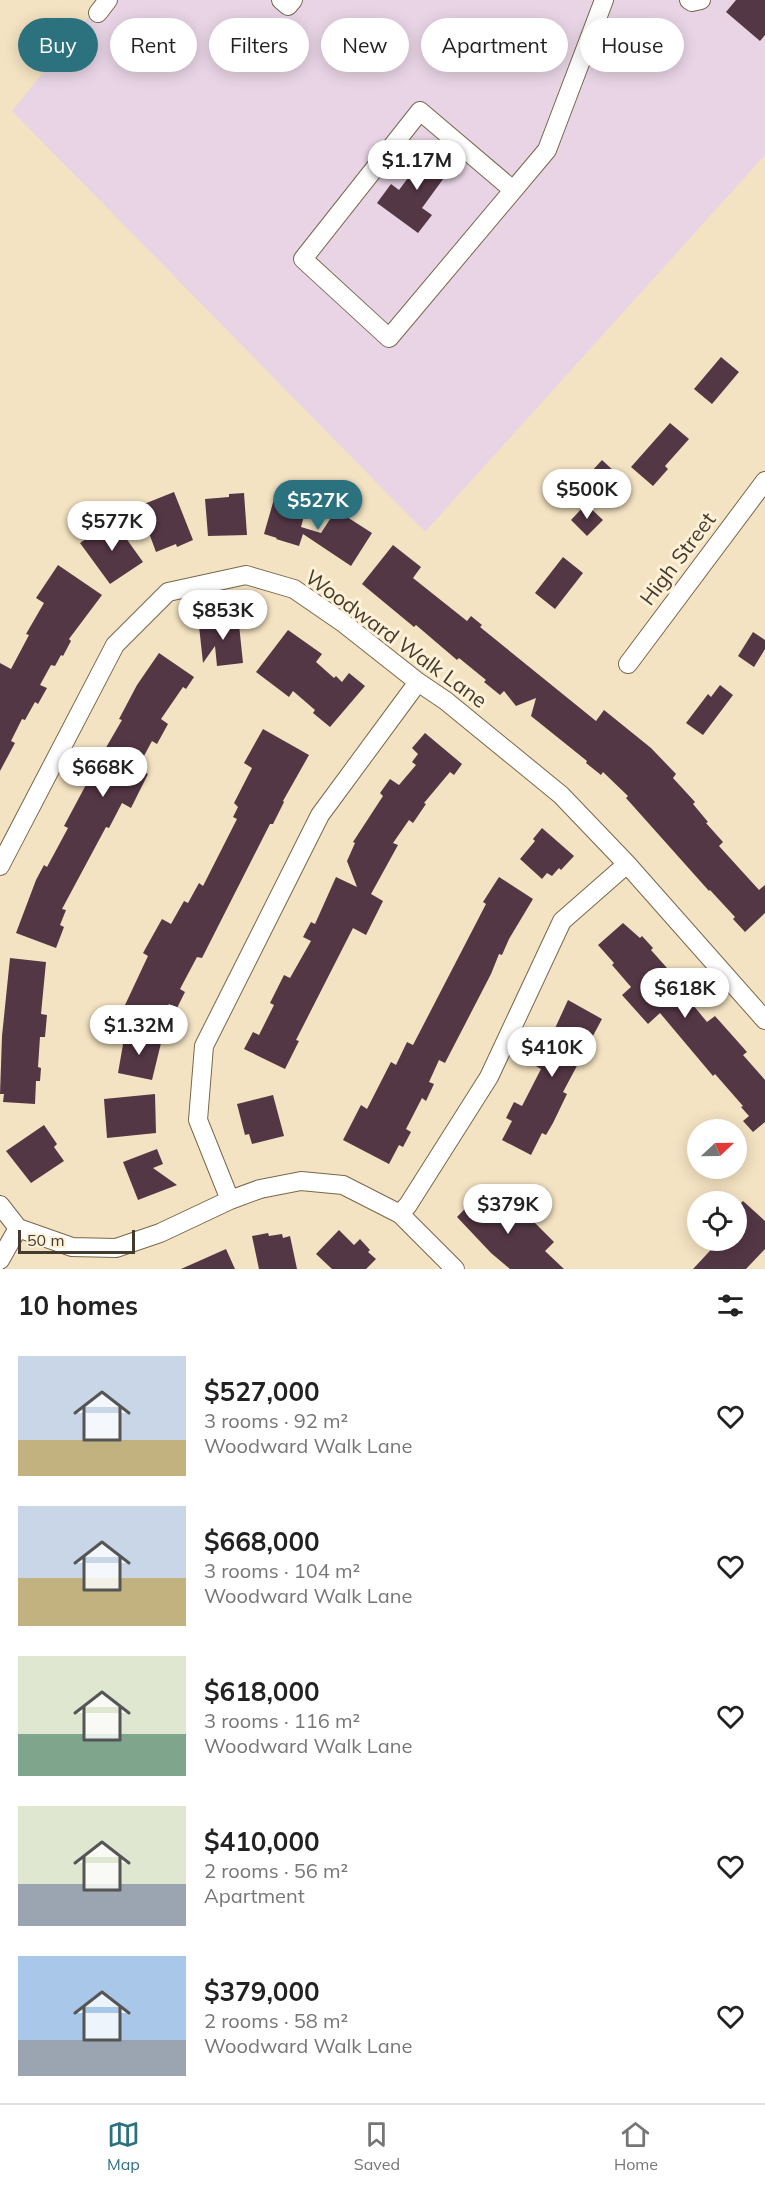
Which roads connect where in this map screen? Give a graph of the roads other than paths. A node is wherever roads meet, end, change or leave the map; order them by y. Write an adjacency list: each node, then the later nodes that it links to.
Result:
1 (281, 0): 2 (street)
2 (293, 0)
3 (603, 0): 6 (street)
4 (689, 0): 5 (street)
5 (701, 0)
6 (513, 190): 6 (street)
7 (765, 481): 8 (street, High Street)
8 (628, 664)
9 (418, 682): 10 (street, Woodward Walk Lane); 11 (street, Woodward Walk Lane); 13 (street)
10 (627, 864): 12 (street, Woodward Walk Lane); 15 (street)
11 (0, 866)
12 (765, 1020)
13 (230, 1200): 15 (street); 16 (street)
14 (0, 1205): 16 (street)
15 (400, 1214): 18 (street)
16 (18, 1228): 17 (street)
17 (0, 1260)
18 (455, 1269)

